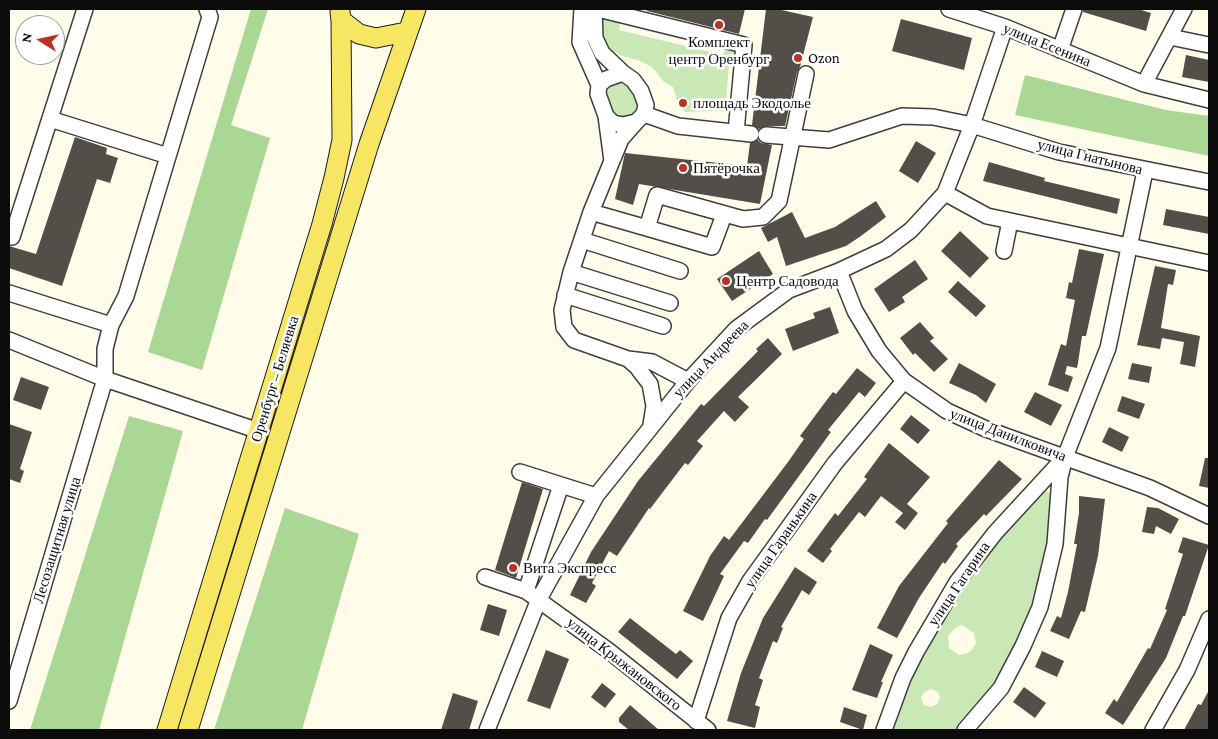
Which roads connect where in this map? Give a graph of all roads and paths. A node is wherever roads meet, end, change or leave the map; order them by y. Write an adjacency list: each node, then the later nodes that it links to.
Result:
1 (85, 9): 24 (street)
2 (207, 9): 28 (street, Лесозащитная улица)
3 (416, 9): 13 (main road, Оренбург – Беляевка)
4 (582, 9): 20 (street)
5 (594, 9): 17 (street)
6 (598, 9): 10 (street)
7 (949, 9): 12 (street, улица Есенина)
8 (1074, 9): 16 (street)
9 (1184, 9): 14 (street)
10 (636, 13): 26 (street)
11 (340, 14): 13 (main road, Оренбург – Беляевка); 56 (main road, Оренбург – Беляевка)
12 (1005, 27): 16 (street, улица Есенина); 25 (street, улица Андреева)
13 (406, 32): 69 (main road, Оренбург – Беляевка)
14 (1170, 37): 15 (street); 19 (street)
15 (1209, 45)
16 (1060, 50): 19 (street, улица Есенина)
17 (623, 73): 20 (street); 23 (street)
18 (806, 74): 27 (street)
19 (1144, 84): 21 (street, улица Есенина)
20 (599, 85): 22 (street)
21 (1209, 100)
22 (606, 116): 23 (street); 29 (street)
23 (640, 118): 26 (street, улица Гнатынова); 29 (street)
24 (50, 119): 28 (street); 37 (street)
25 (972, 125): 27 (street, улица Гнатынова); 30 (street, улица Гнатынова); 32 (street, улица Андреева)
26 (751, 134): 27 (street, улица Гнатынова)
27 (792, 138): 34 (street)
28 (168, 156): 48 (street, Лесозащитная улица)
29 (612, 161): 33 (street)
30 (1145, 171): 31 (street, улица Гнатынова); 39 (street, улица Гагарина)
31 (1209, 182)
32 (945, 193): 35 (street); 44 (street, улица Андреева)
33 (591, 212): 36 (street); 38 (street)
34 (724, 214): 36 (street); 36 (street)
35 (1010, 221): 39 (street); 40 (street)
36 (647, 228)
37 (12, 237)
38 (582, 240): 42 (street); 43 (street)
39 (1129, 248): 41 (street); 57 (street, улица Гагарина)
40 (1004, 251)
41 (1209, 263)
42 (680, 271)
43 (571, 272): 46 (street); 47 (street)
44 (839, 272): 53 (street, улица Андреева); 54 (street, улица Данилковича)
45 (9, 293): 48 (street)
46 (565, 295): 49 (street); 51 (street)
47 (670, 303)
48 (111, 325): 52 (street, Лесозащитная улица)
49 (663, 326)
50 (9, 340): 52 (street)
51 (628, 359): 53 (street); 55 (street)
52 (105, 379): 56 (street); 66 (street, Лесозащитная улица)
53 (688, 381): 55 (street, улица Андреева)
54 (904, 381): 57 (street, улица Данилковича); 67 (street, улица Гаранькина)
55 (652, 425): 60 (street, улица Андреева)
56 (259, 432): 68 (main road, Оренбург – Беляевка)
57 (1065, 457): 61 (street, улица Данилковича); 71 (street, улица Гагарина); 72 (street, улица Гагарина)
58 (520, 472): 59 (street)
59 (561, 485): 60 (street); 63 (street)
60 (596, 496): 64 (street, улица Андреева)
61 (1209, 516)
62 (485, 577): 63 (street, улица Крыжановского)
63 (526, 591): 64 (street, улица Крыжановского)
64 (539, 599): 67 (street, улица Крыжановского); 70 (street, улица Андреева)
65 (1209, 619): 73 (street)
66 (9, 701)
67 (702, 726)
68 (167, 730)
69 (188, 730)
70 (487, 730)
71 (884, 730)
72 (965, 730)
73 (1153, 730)

